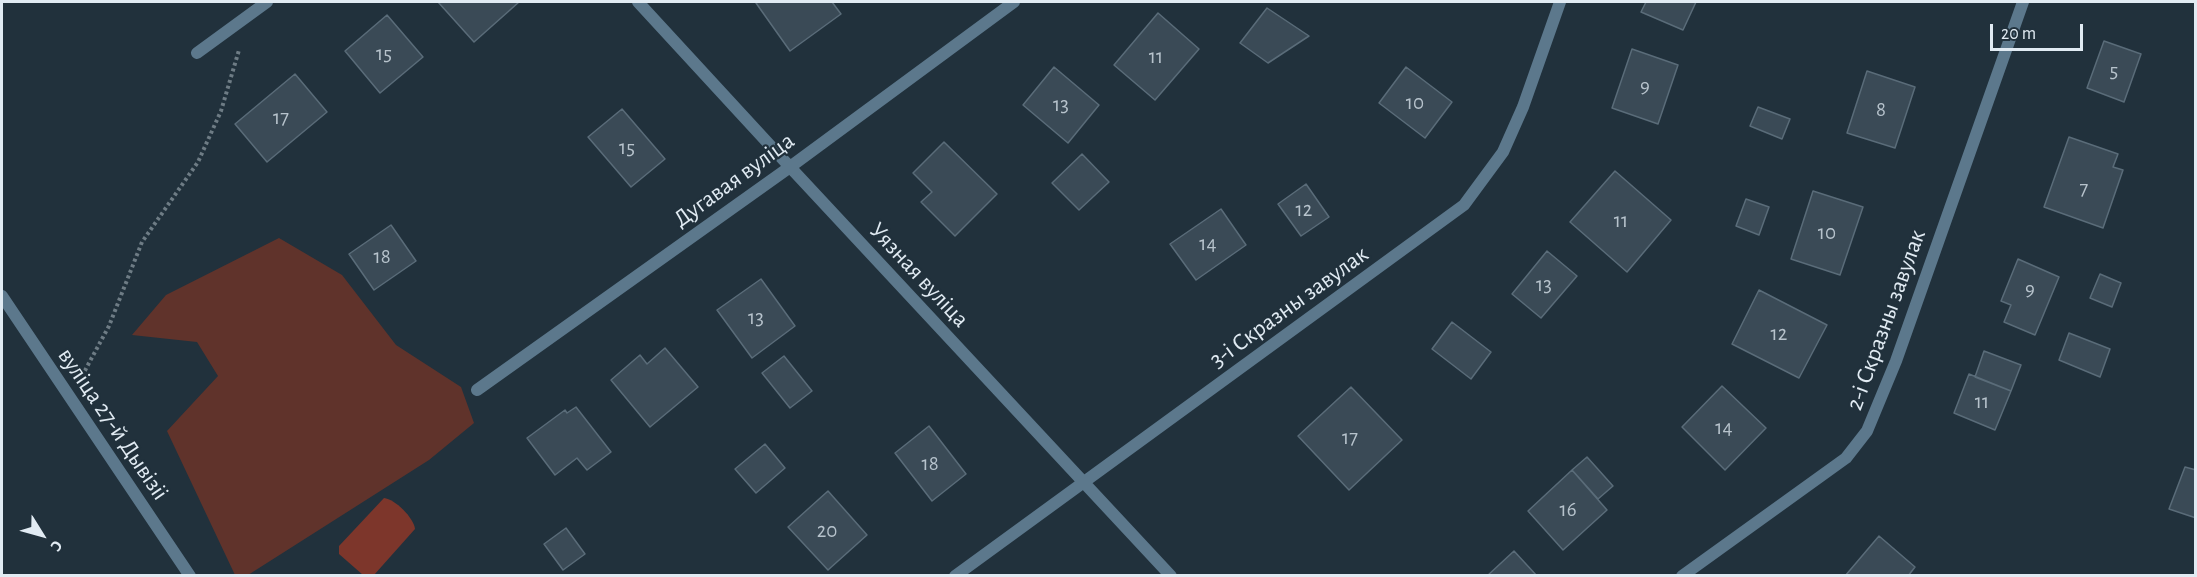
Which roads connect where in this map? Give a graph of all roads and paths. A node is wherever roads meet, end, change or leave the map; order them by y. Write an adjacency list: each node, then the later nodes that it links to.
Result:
1 (267, 2): 6 (street)
2 (638, 2): 8 (street, Уязная вуліца)
3 (1014, 2): 8 (street, Дугавая вуліца)
4 (1560, 2): 12 (street, 3-і Скразны завулак)
5 (2023, 2): 16 (street, 2-і Скразны завулак)
6 (249, 15): 7 (street); 11 (path)
7 (198, 53)
8 (790, 167): 10 (street, Дугавая вуліца); 12 (street, Уязная вуліца)
9 (2, 296): 11 (street, вуліца 27-й Дывізіі)
10 (477, 390)
11 (70, 398): 13 (street, вуліца 27-й Дывізіі)
12 (1083, 482): 14 (street, 3-і Скразны завулак); 15 (street, Уязная вуліца)
13 (190, 576)
14 (955, 576)
15 (1171, 576)
16 (1682, 576)

